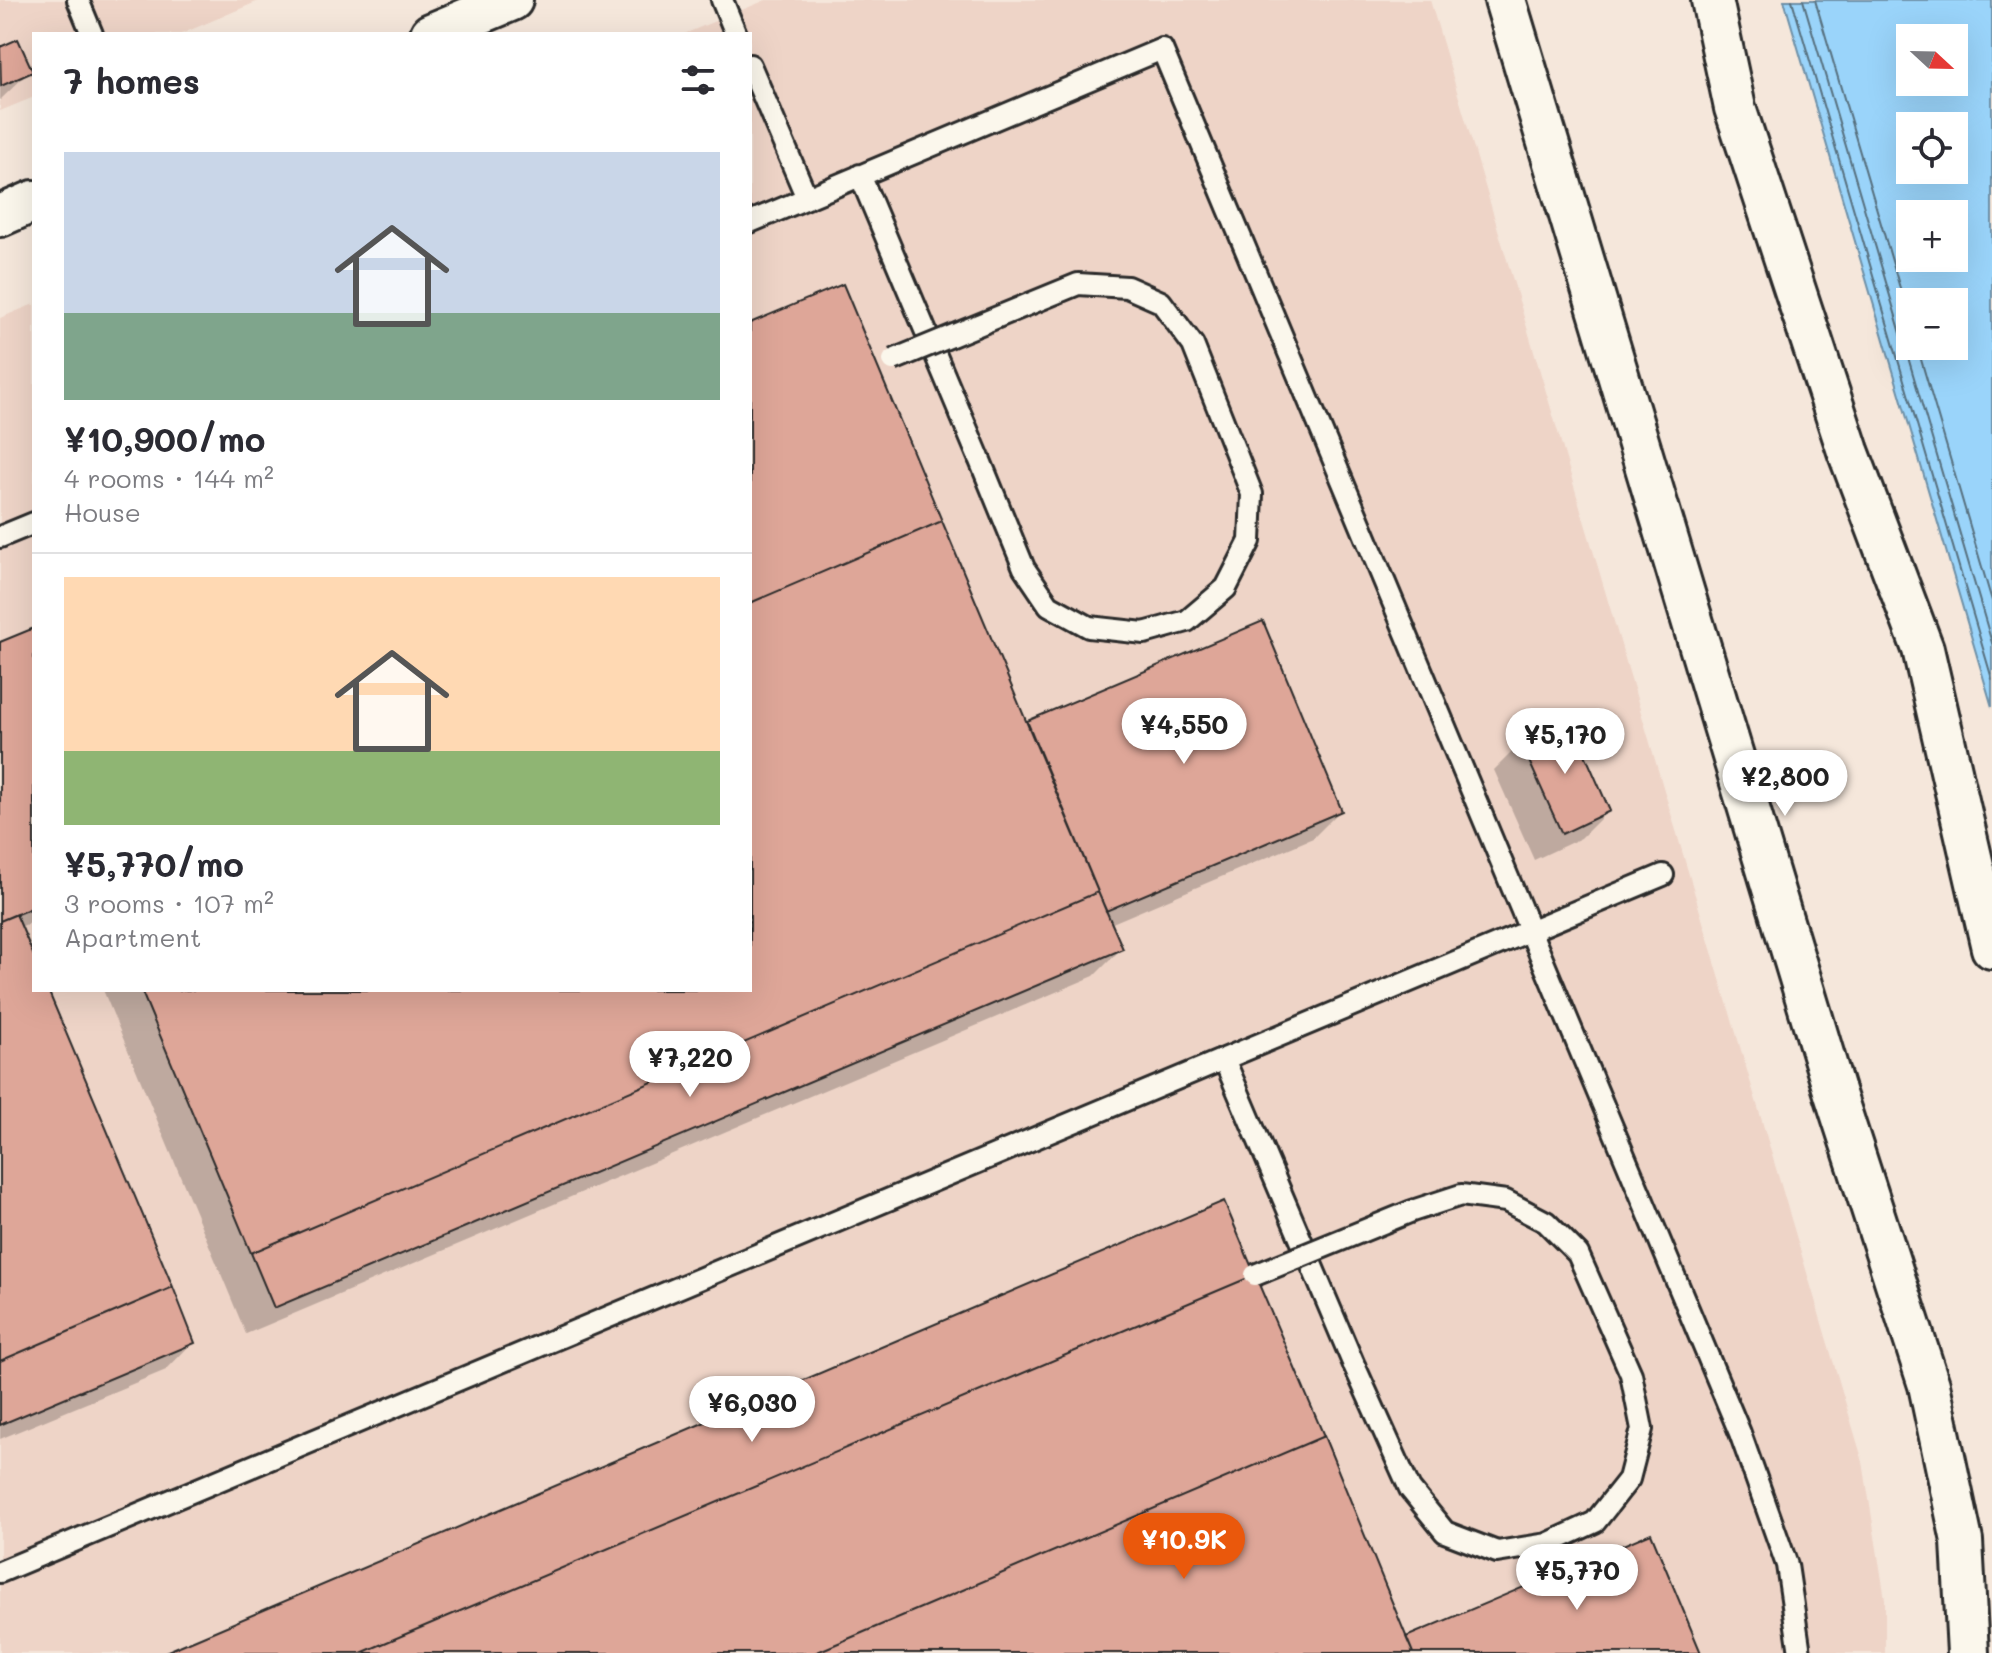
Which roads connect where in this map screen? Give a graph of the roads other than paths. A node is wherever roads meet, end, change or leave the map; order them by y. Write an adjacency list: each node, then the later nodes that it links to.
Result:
1 (78, 0): 6 (lane)
2 (512, 0): 7 (street)
3 (722, 0): 8 (lane)
4 (1505, 0): 25 (street)
5 (1712, 0): 20 (street)
6 (91, 32)
7 (436, 32)
8 (735, 32)
9 (752, 70): 11 (lane)
10 (860, 175): 11 (lane); 15 (lane, bridge); 19 (lane)
11 (807, 198): 14 (lane)
12 (32, 202): 13 (street)
13 (0, 216)
14 (752, 221)
15 (893, 360)
16 (32, 524): 17 (lane)
17 (0, 537)
18 (1663, 875): 19 (lane)
19 (1529, 931): 21 (lane); 24 (lane)
20 (1992, 948)
21 (1224, 1059): 22 (lane, bridge); 23 (lane)
22 (1255, 1275)
23 (0, 1572)
24 (1800, 1653)
25 (1968, 1653)

